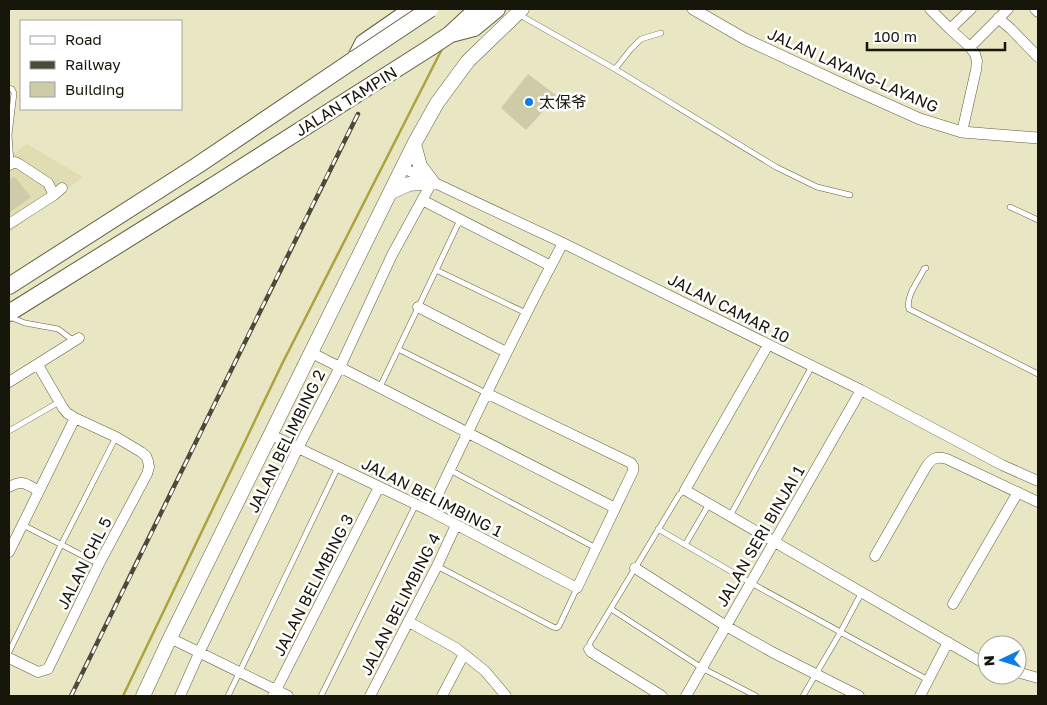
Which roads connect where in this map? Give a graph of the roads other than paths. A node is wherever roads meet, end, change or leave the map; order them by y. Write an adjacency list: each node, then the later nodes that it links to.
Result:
1 (412, 9): 18 (highway)
2 (430, 9): 18 (highway, JALAN TAMPIN, bridge)
3 (477, 9): 15 (highway, JALAN TAMPIN)
4 (497, 9): 15 (highway)
5 (694, 9): 21 (street, JALAN LAYANG-LAYANG)
6 (930, 9): 13 (street)
7 (971, 9): 13 (street)
8 (1008, 9): 12 (street)
9 (1035, 9): 11 (street)
10 (520, 11): 19 (lane); 23 (main road)
11 (1038, 12)
12 (998, 18): 16 (street); 17 (street)
13 (950, 29): 16 (street)
14 (661, 33): 19 (lane)
15 (449, 34): 41 (highway, JALAN TAMPIN, bridge)
16 (970, 47): 21 (street)
17 (1038, 57)
18 (355, 59): 38 (highway, JALAN TAMPIN)
19 (615, 70): 28 (lane)
20 (9, 88): 24 (lane)
21 (962, 132): 22 (street, JALAN LAYANG-LAYANG)
22 (1038, 138)
23 (414, 144): 25 (main road); 26 (main road)
24 (10, 164): 33 (street)
25 (403, 168): 26 (street, JALAN CAMAR 10); 27 (main road)
26 (432, 182): 27 (main road); 29 (street, JALAN BELIMBING 2); 34 (street, JALAN CAMAR 10)
27 (391, 192): 46 (main road)
28 (850, 195)
29 (422, 200): 31 (street); 49 (street, JALAN BELIMBING 2)
30 (1010, 207): 32 (lane)
31 (460, 220): 35 (street); 37 (lane)
32 (1038, 220)
33 (9, 224)
34 (563, 243): 35 (street); 43 (street, JALAN CAMAR 10)
35 (551, 266): 40 (street)
36 (926, 268): 50 (lane)
37 (436, 270): 39 (lane); 40 (lane)
38 (9, 286)
39 (418, 307): 44 (lane); 45 (street)
40 (526, 313): 45 (street)
41 (9, 314): 42 (lane)
42 (77, 340): 47 (street)
43 (768, 345): 48 (street, JALAN CAMAR 10); 67 (street)
44 (398, 349): 52 (lane); 54 (lane)
45 (506, 352): 54 (street)
46 (312, 353): 49 (street); 59 (main road)
47 (38, 365): 51 (street); 55 (street)
48 (812, 366): 53 (street, JALAN CAMAR 10); 75 (lane)
49 (340, 367): 52 (street); 61 (street, JALAN BELIMBING 2)
50 (1038, 374)
51 (9, 382)
52 (380, 387): 58 (street)
53 (860, 390): 64 (street, JALAN CAMAR 10); 79 (street, JALAN SERI BINJAI 1)
54 (486, 393): 58 (street); 73 (street)
55 (59, 402): 56 (street); 57 (lane)
56 (75, 418): 60 (street); 68 (street)
57 (9, 431)
58 (467, 432): 63 (street); 73 (street)
59 (271, 435): 61 (street, JALAN BELIMBING 1); 96 (main road)
60 (116, 437): 80 (lane); 85 (street, JALAN CHL 5)
61 (298, 448): 62 (street, JALAN BELIMBING 1); 100 (street, JALAN BELIMBING 2)
62 (338, 467): 66 (street, JALAN BELIMBING 1); 105 (lane)
63 (450, 470): 74 (street); 82 (lane)
64 (1038, 481)
65 (9, 487): 68 (street)
66 (379, 487): 71 (street, JALAN BELIMBING 1); 108 (street, JALAN BELIMBING 3)
67 (685, 490): 72 (street); 78 (lane)
68 (39, 491): 76 (street)
69 (1018, 492): 70 (street); 84 (street); 91 (street)
70 (1038, 502)
71 (416, 504): 74 (street, JALAN BELIMBING 1); 113 (lane)
72 (709, 504): 75 (street); 81 (lane)
73 (616, 508): 82 (street)
74 (430, 511): 77 (street, JALAN BELIMBING 1)
75 (730, 516): 79 (street)
76 (23, 525): 80 (lane); 83 (street)
77 (456, 525): 86 (street, JALAN BELIMBING 4); 89 (street, JALAN BELIMBING 1)
78 (658, 529): 81 (lane); 87 (lane)
79 (774, 542): 88 (street, JALAN SERI BINJAI 1); 90 (street)
80 (61, 545): 85 (lane); 99 (lane)
81 (685, 545): 88 (lane)
82 (596, 548): 89 (street)
83 (9, 552)
84 (875, 556)
85 (99, 564): 102 (street, JALAN CHL 5)
86 (437, 566): 89 (lane); 93 (street, JALAN BELIMBING 4)
87 (635, 568): 92 (lane); 94 (street)
88 (751, 583): 94 (street, JALAN SERI BINJAI 1); 95 (lane)
89 (578, 588)
90 (862, 592): 95 (lane); 97 (street)
91 (953, 604)
92 (611, 609): 98 (lane); 104 (lane)
93 (409, 622): 101 (street); 114 (street, JALAN BELIMBING 4)
94 (726, 626): 104 (street, JALAN SERI BINJAI 1); 106 (street)
95 (840, 632): 106 (lane); 107 (lane)
96 (170, 638): 100 (street); 109 (main road)
97 (948, 642): 103 (street); 107 (street)
98 (589, 649): 117 (street)
99 (9, 652)
100 (200, 652): 105 (street); 110 (street, JALAN BELIMBING 2)
101 (464, 654): 115 (street); 116 (street)
102 (9, 659)
103 (977, 659)
104 (702, 668): 118 (street, JALAN SERI BINJAI 1); 119 (lane)
105 (240, 672): 108 (street); 111 (lane)
106 (816, 674): 120 (lane); 121 (street)
107 (928, 681): 122 (street)
108 (275, 693): 112 (street)
109 (144, 696)
110 (180, 696)
111 (228, 696)
112 (288, 696)
113 (321, 696)
114 (370, 696)
115 (442, 696)
116 (506, 696)
117 (662, 696)
118 (686, 696)
119 (756, 696)
120 (803, 696)
121 (859, 696)
122 (920, 696)

